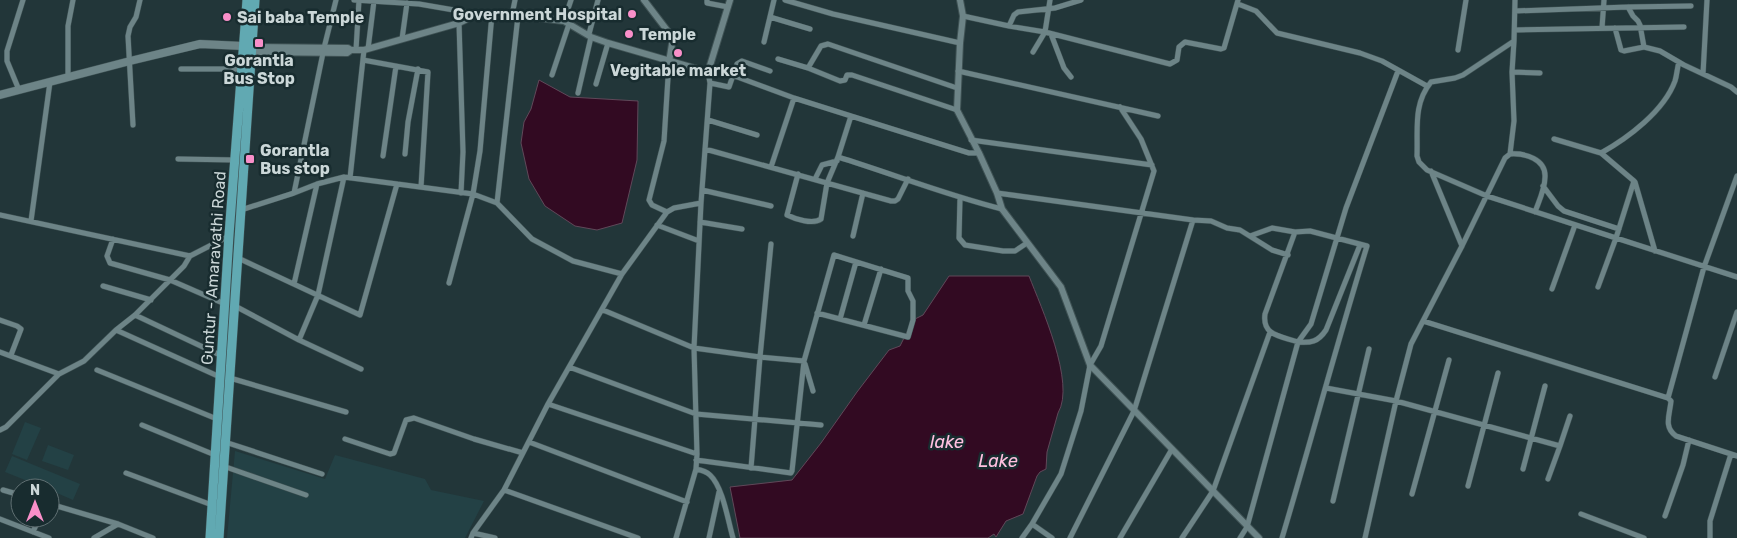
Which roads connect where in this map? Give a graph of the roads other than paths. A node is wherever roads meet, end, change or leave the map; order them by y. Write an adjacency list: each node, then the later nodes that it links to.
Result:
1 (23, 0): 90 (street)
2 (73, 0): 83 (street)
3 (140, 0): 65 (street)
4 (247, 0): 59 (main road, Guntur - Amaravathi Road)
5 (336, 0): 62 (street)
6 (354, 0): 7 (street)
7 (359, 0): 24 (street); 60 (street)
8 (515, 0): 37 (street)
9 (571, 0): 41 (street)
10 (598, 0): 51 (street)
11 (644, 0): 67 (street)
12 (707, 0): 29 (street)
13 (730, 0): 29 (street)
14 (774, 0): 39 (street)
15 (785, 0): 31 (street)
16 (814, 0): 31 (street)
17 (960, 0): 38 (street)
18 (1050, 0): 33 (street)
19 (1081, 0): 33 (street)
20 (1466, 0): 61 (street)
21 (1516, 0): 34 (street)
22 (1604, 0): 32 (street)
23 (1707, 0): 80 (street)
24 (374, 1): 27 (street); 58 (street)
25 (418, 1): 27 (street); 35 (street)
26 (1238, 2): 50 (street); 76 (street)
27 (407, 3): 52 (street)
28 (1691, 6): 30 (street)
29 (728, 7): 77 (street)
30 (1628, 7): 32 (street); 46 (street)
31 (813, 8): 56 (street)
32 (1604, 8): 34 (street); 44 (street)
33 (1048, 9): 42 (street); 49 (street)
34 (1515, 11): 48 (street)
35 (478, 14): 36 (street); 40 (street)
36 (492, 14): 37 (street); 131 (street)
37 (515, 15): 41 (street); 135 (street)
38 (963, 16): 42 (street); 56 (street)
39 (770, 17): 47 (street); 54 (street)
40 (458, 23): 52 (street); 129 (street)
41 (566, 23): 51 (street); 81 (street)
42 (1009, 26): 49 (street)
43 (1684, 27): 46 (street)
44 (1602, 28): 45 (street); 48 (street)
45 (1615, 28): 46 (street); 57 (street)
46 (1641, 28): 57 (street)
47 (810, 29)
48 (1515, 30): 53 (street)
49 (1045, 32): 50 (street); 63 (street)
50 (1051, 34): 84 (street)
51 (590, 36): 55 (street); 92 (street)
52 (402, 40): 58 (street)
53 (1514, 41): 78 (street); 88 (street)
54 (764, 42)
55 (608, 43): 67 (street); 87 (street)
56 (960, 43): 75 (street)
57 (1644, 47): 68 (street)
58 (366, 49): 60 (street); 66 (street)
59 (248, 50): 62 (street); 65 (main road); 72 (main road, Guntur - Amaravathi Road); 139 (main road, Guntur - Amaravathi Road)
60 (353, 50): 62 (street)
61 (1458, 50)
62 (324, 51): 128 (street)
63 (1034, 52)
64 (778, 58): 70 (street)
65 (130, 60): 83 (main road); 100 (street)
66 (363, 60): 69 (street); 118 (street)
67 (669, 62): 77 (street); 140 (street)
68 (1679, 62): 80 (street); 106 (street)
69 (396, 66): 73 (street); 109 (street)
70 (808, 68): 89 (street); 96 (street)
71 (181, 69): 72 (street)
72 (242, 69): 112 (main road, Guntur - Amaravathi Road)
73 (418, 69): 107 (street); 126 (street)
74 (770, 71): 82 (street)
75 (958, 71): 89 (street); 95 (street)
76 (1398, 71): 88 (street); 155 (street)
77 (708, 72): 86 (street)
78 (1512, 72): 79 (street); 108 (street)
79 (1540, 73)
80 (1703, 74): 91 (street)
81 (552, 75)
82 (732, 75): 86 (street); 94 (street)
83 (68, 77): 85 (main road)
84 (1071, 78)
85 (50, 82): 90 (main road); 145 (street)
86 (710, 83): 99 (street)
87 (596, 84)
88 (1427, 86): 115 (street)
89 (957, 88): 96 (street)
90 (19, 90): 93 (main road)
91 (1737, 92)
92 (578, 93)
93 (0, 95)
94 (794, 98): 97 (street); 114 (street)
95 (1120, 107): 98 (street); 113 (street)
96 (957, 110): 103 (street)
97 (851, 116): 105 (street); 111 (street)
98 (1158, 116)
99 (708, 120): 101 (street); 104 (street)
100 (132, 125)
101 (757, 135)
102 (1554, 139): 106 (street)
103 (971, 140): 105 (street); 113 (street)
104 (705, 149): 114 (street); 127 (street)
105 (979, 153): 132 (street)
106 (1601, 153): 121 (street)
107 (405, 154)
108 (1510, 154): 125 (street); 133 (street)
109 (383, 156)
110 (178, 159): 112 (street)
111 (837, 159): 119 (street); 120 (street); 122 (street)
112 (235, 160): 152 (main road, Guntur - Amaravathi Road)
113 (1152, 165): 142 (street)
114 (771, 167): 116 (street)
115 (1431, 171): 133 (street); 162 (street)
116 (798, 174): 119 (street); 122 (street)
117 (1737, 176): 168 (street)
118 (347, 178): 123 (street); 124 (street); 178 (street)
119 (815, 179): 122 (street)
120 (908, 179): 130 (street); 134 (street)
121 (1634, 181): 150 (street); 163 (street)
122 (828, 182): 130 (street)
123 (318, 184): 128 (street); 174 (street)
124 (397, 184): 126 (street); 178 (street)
125 (1543, 186): 141 (street); 150 (street)
126 (421, 187): 129 (street)
127 (702, 190): 136 (street); 137 (street)
128 (294, 193): 139 (street)
129 (461, 193): 131 (street)
130 (863, 193): 153 (street)
131 (473, 194): 135 (street); 173 (street)
132 (996, 194): 138 (street); 142 (street)
133 (1487, 196): 141 (street); 162 (street)
134 (960, 198): 138 (street); 159 (street)
135 (497, 203): 170 (street)
136 (701, 203): 140 (street); 146 (street)
137 (771, 206)
138 (1002, 209): 159 (street)
139 (241, 210): 166 (main road, Guntur - Amaravathi Road)
140 (666, 212): 147 (street)
141 (1535, 212): 148 (street)
142 (1142, 214): 144 (street); 202 (street)
143 (0, 215): 145 (street)
144 (1193, 220): 154 (street); 218 (street)
145 (31, 221): 157 (street)
146 (700, 222): 149 (street); 158 (street)
147 (657, 225): 158 (street); 170 (street)
148 (1575, 225): 156 (street); 177 (street)
149 (742, 229)
150 (1619, 229): 156 (street)
151 (1295, 232): 154 (street); 155 (street); 164 (street)
152 (229, 235): 165 (street); 180 (main road, Guntur - Amaravathi Road)
153 (853, 236)
154 (1250, 236): 164 (street)
155 (1338, 238): 161 (street); 193 (street)
156 (1616, 238): 163 (street); 176 (street)
157 (113, 239): 165 (street); 172 (street)
158 (699, 241): 194 (street)
159 (1027, 243): 202 (street)
160 (770, 244): 199 (street)
161 (1360, 244): 193 (street); 212 (street)
162 (1462, 246): 188 (street)
163 (1655, 251): 168 (street)
164 (1288, 255): 191 (street)
165 (190, 256): 172 (street)
166 (238, 258): 174 (street); 181 (main road, Guntur - Amaravathi Road)
167 (856, 262): 169 (street); 184 (street); 186 (street)
168 (1704, 267): 171 (street); 215 (street)
169 (881, 269): 189 (street); 189 (street)
170 (622, 274): 182 (street)
171 (1737, 277)
172 (170, 280): 179 (street); 180 (street)
173 (449, 283)
174 (294, 284): 178 (street)
175 (103, 286): 179 (street)
176 (1598, 287)
177 (1552, 288)
178 (318, 295): 192 (street)
179 (151, 300): 185 (street)
180 (225, 304): 198 (main road, Guntur - Amaravathi Road)
181 (235, 306): 192 (street); 210 (main road, Guntur - Amaravathi Road)
182 (603, 310): 194 (street); 203 (street)
183 (1737, 312): 209 (street)
184 (817, 313): 186 (street); 201 (street)
185 (135, 315): 190 (street); 198 (street)
186 (840, 319): 189 (street)
187 (0, 320): 197 (street)
188 (1423, 321): 215 (street); 216 (street)
189 (864, 325)
190 (116, 330): 207 (street); 208 (street)
191 (1270, 332): 193 (street); 255 (street)
192 (299, 340): 204 (street)
193 (1298, 342): 267 (street)
194 (694, 348): 199 (street); 221 (street)
195 (1369, 349): 214 (street)
196 (0, 352): 197 (street)
197 (11, 355): 207 (street)
198 (222, 356): 208 (main road, Guntur - Amaravathi Road)
199 (760, 357): 201 (street); 224 (street)
200 (1449, 360): 220 (street)
201 (804, 361): 213 (street); 225 (street)
202 (1090, 365): 218 (street); 266 (street)
203 (569, 368): 217 (street); 221 (street)
204 (361, 369)
205 (97, 370): 223 (street)
206 (1498, 373): 227 (street)
207 (59, 374): 229 (street)
208 (220, 377): 223 (main road, Guntur - Amaravathi Road)
209 (1715, 377)
210 (230, 378): 219 (street); 233 (main road, Guntur - Amaravathi Road)
211 (1545, 386): 230 (street)
212 (1326, 388): 214 (street); 288 (street)
213 (813, 391)
214 (1359, 394): 216 (street); 258 (street)
215 (1668, 398): 232 (street)
216 (1396, 401): 220 (street); 289 (street)
217 (548, 404): 234 (street); 238 (street)
218 (1134, 411): 236 (street); 283 (street)
219 (346, 412)
220 (1435, 412): 227 (street); 256 (street)
221 (696, 414): 224 (street); 238 (street)
222 (1570, 416): 235 (street)
223 (217, 419): 240 (main road, Guntur - Amaravathi Road)
224 (755, 419): 225 (street); 244 (street)
225 (798, 424): 226 (street); 244 (street)
226 (821, 425)
227 (1484, 425): 230 (street); 250 (street)
228 (142, 426): 240 (street)
229 (0, 430)
230 (1532, 438): 235 (street); 246 (street)
231 (344, 439): 237 (street)
232 (1689, 440): 239 (street); 263 (street)
233 (224, 442): 243 (main road, Guntur - Amaravathi Road); 248 (street)
234 (528, 442): 237 (street); 259 (street)
235 (1560, 446): 249 (street)
236 (1172, 449): 255 (street); 284 (street)
237 (523, 453): 252 (street)
238 (697, 454): 242 (street)
239 (1731, 454): 241 (street); 291 (street)
240 (215, 455): 260 (main road, Guntur - Amaravathi Road)
241 (1737, 456)
242 (696, 460): 244 (street); 245 (street)
243 (223, 466): 257 (street); 275 (main road, Guntur - Amaravathi Road)
244 (751, 468)
245 (696, 469): 253 (street); 259 (street)
246 (1523, 469)
247 (126, 473): 260 (street)
248 (322, 474)
249 (1548, 479)
250 (1468, 486)
251 (3, 490): 254 (street)
252 (504, 490): 270 (street); 277 (street)
253 (720, 490): 279 (street); 280 (street)
254 (10, 492)
255 (1213, 492): 267 (street); 285 (street)
256 (1412, 494)
257 (306, 495)
258 (1333, 501)
259 (687, 502): 278 (street)
260 (212, 505): 274 (main road, Guntur - Amaravathi Road)
261 (60, 507): 265 (street)
262 (1581, 514): 290 (street)
263 (1665, 516)
264 (0, 519): 269 (street)
265 (118, 524): 272 (street); 273 (street)
266 (1032, 524): 281 (street); 282 (street)
267 (1247, 527): 286 (street); 287 (street)
268 (35, 528): 269 (street)
269 (33, 532): 271 (street)
270 (472, 535): 276 (street)
271 (49, 538)
272 (94, 538)
273 (153, 538)
274 (210, 538)
275 (219, 538)
276 (495, 538)
277 (638, 538)
278 (676, 538)
279 (709, 538)
280 (733, 538)
281 (1022, 538)
282 (1052, 538)
283 (1070, 538)
284 (1120, 538)
285 (1182, 538)
286 (1240, 538)
287 (1259, 538)
288 (1282, 538)
289 (1365, 538)
290 (1644, 538)
291 (1710, 538)

